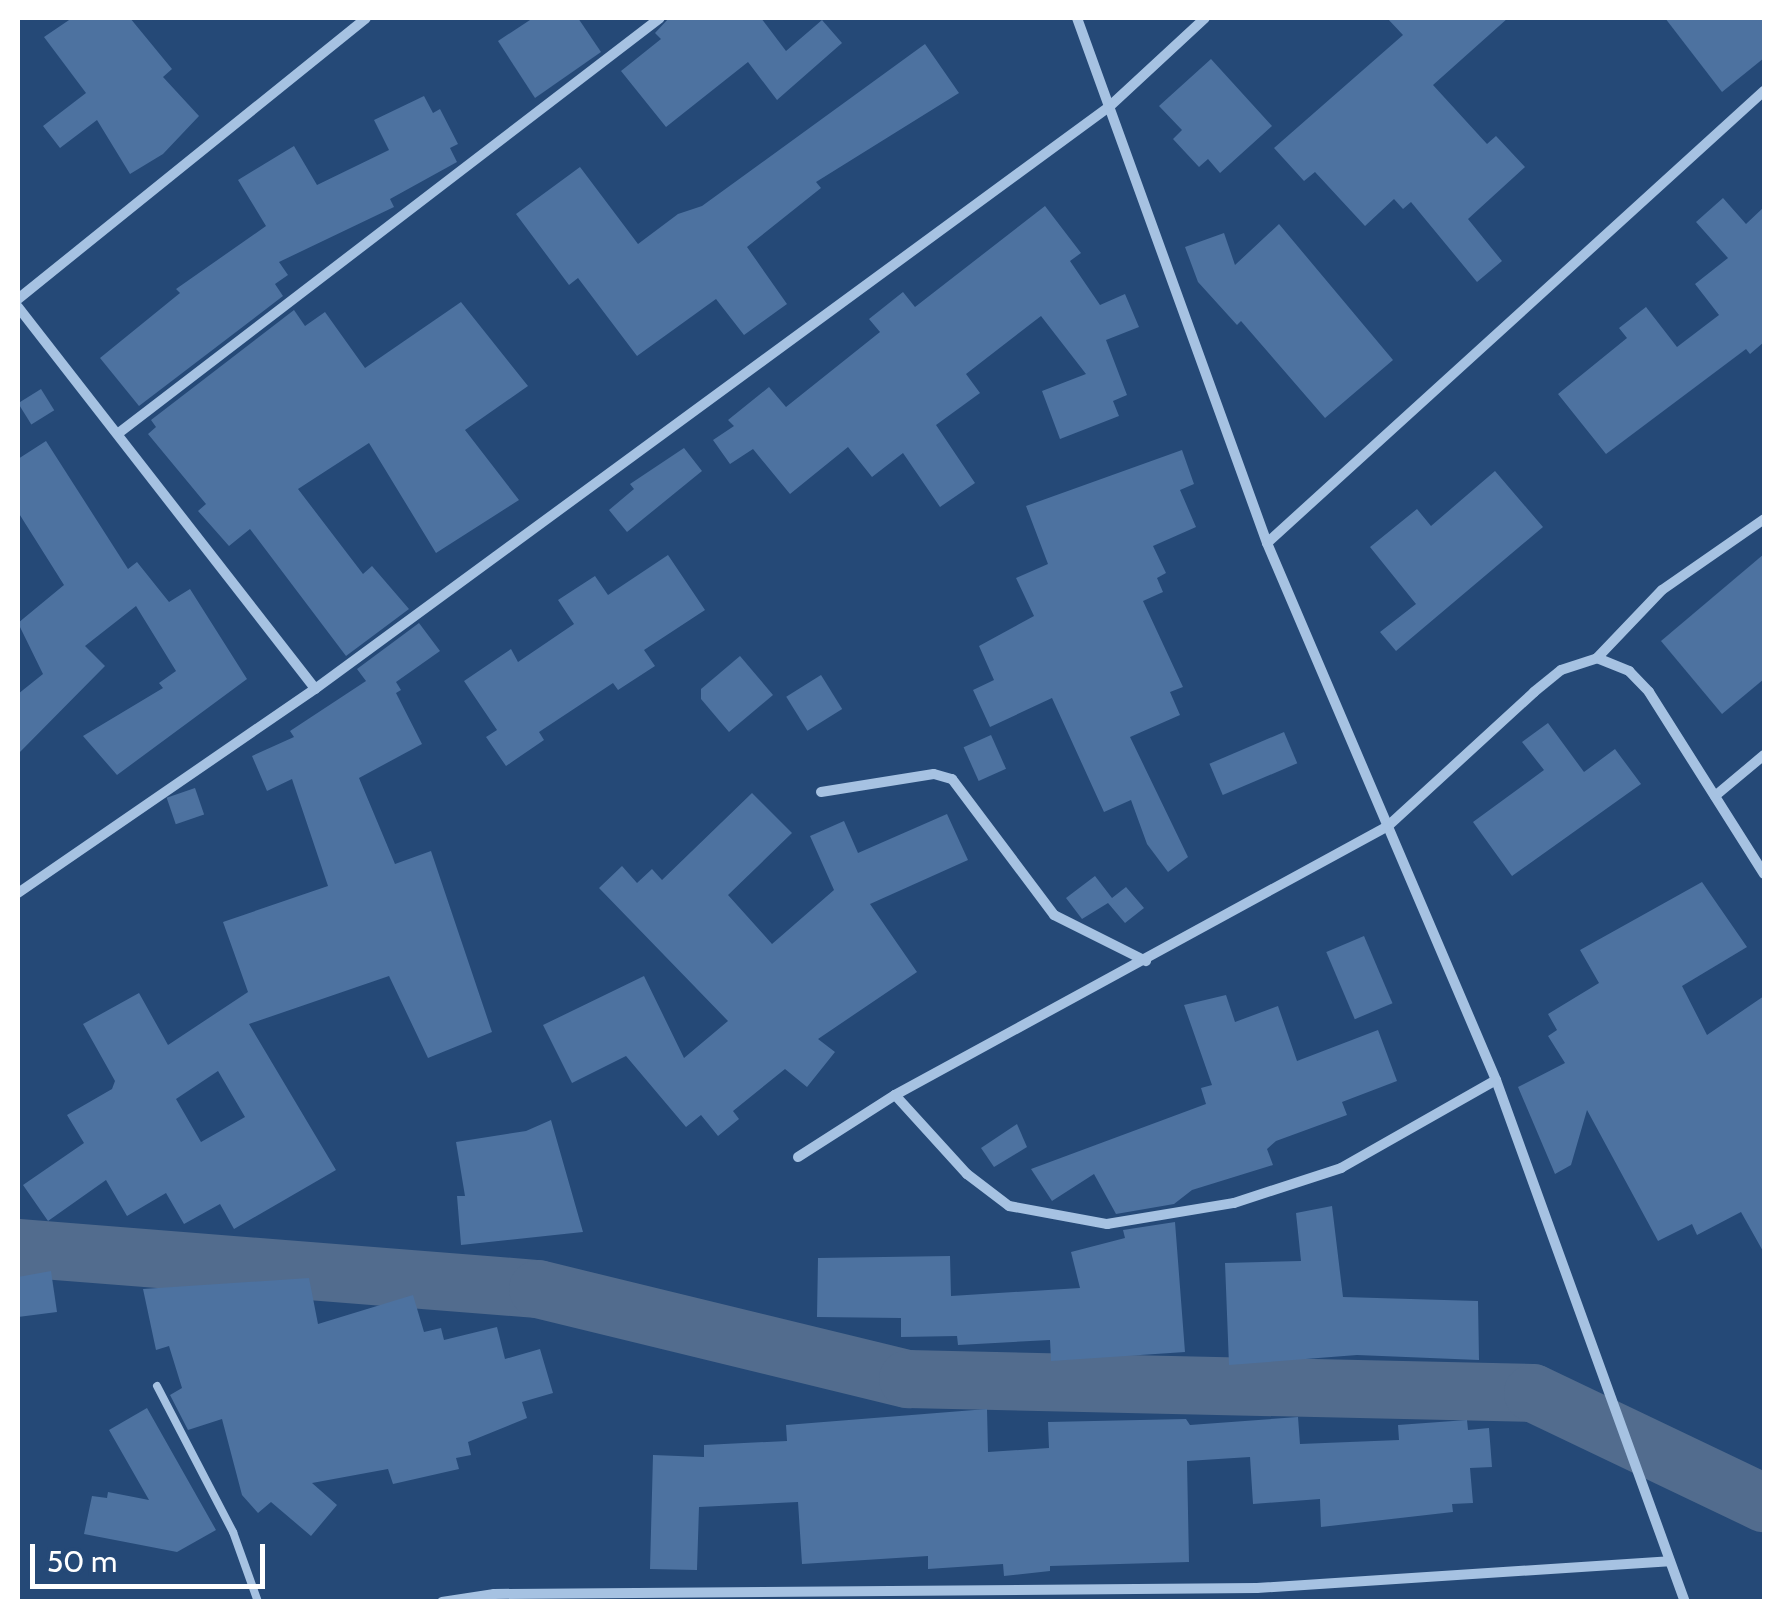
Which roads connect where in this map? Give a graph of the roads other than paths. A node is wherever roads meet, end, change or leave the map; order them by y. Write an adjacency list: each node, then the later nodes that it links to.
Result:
1 (366, 18): 7 (street)
2 (660, 18): 8 (street)
3 (1077, 18): 6 (street)
4 (1204, 18): 6 (street)
5 (1764, 92): 10 (street)
6 (1110, 106): 10 (street); 12 (street)
7 (18, 303): 8 (street)
8 (120, 432): 12 (street)
9 (1764, 519): 11 (street)
10 (1267, 543): 16 (street)
11 (1596, 658): 15 (street); 16 (street)
12 (315, 689): 18 (street)
13 (1764, 755): 15 (street)
14 (822, 792): 19 (street)
15 (1715, 796): 17 (street)
16 (1388, 826): 19 (street); 20 (street)
17 (1764, 874)
18 (18, 894)
19 (1146, 962): 21 (street)
20 (1496, 1080): 21 (street); 24 (street)
21 (895, 1094): 22 (street)
22 (798, 1157)
23 (157, 1386): 26 (lane)
24 (1669, 1562): 25 (street); 29 (street)
25 (1257, 1588): 27 (street); 28 (street)
26 (258, 1602)
27 (442, 1602)
28 (1258, 1602)
29 (1684, 1602)

